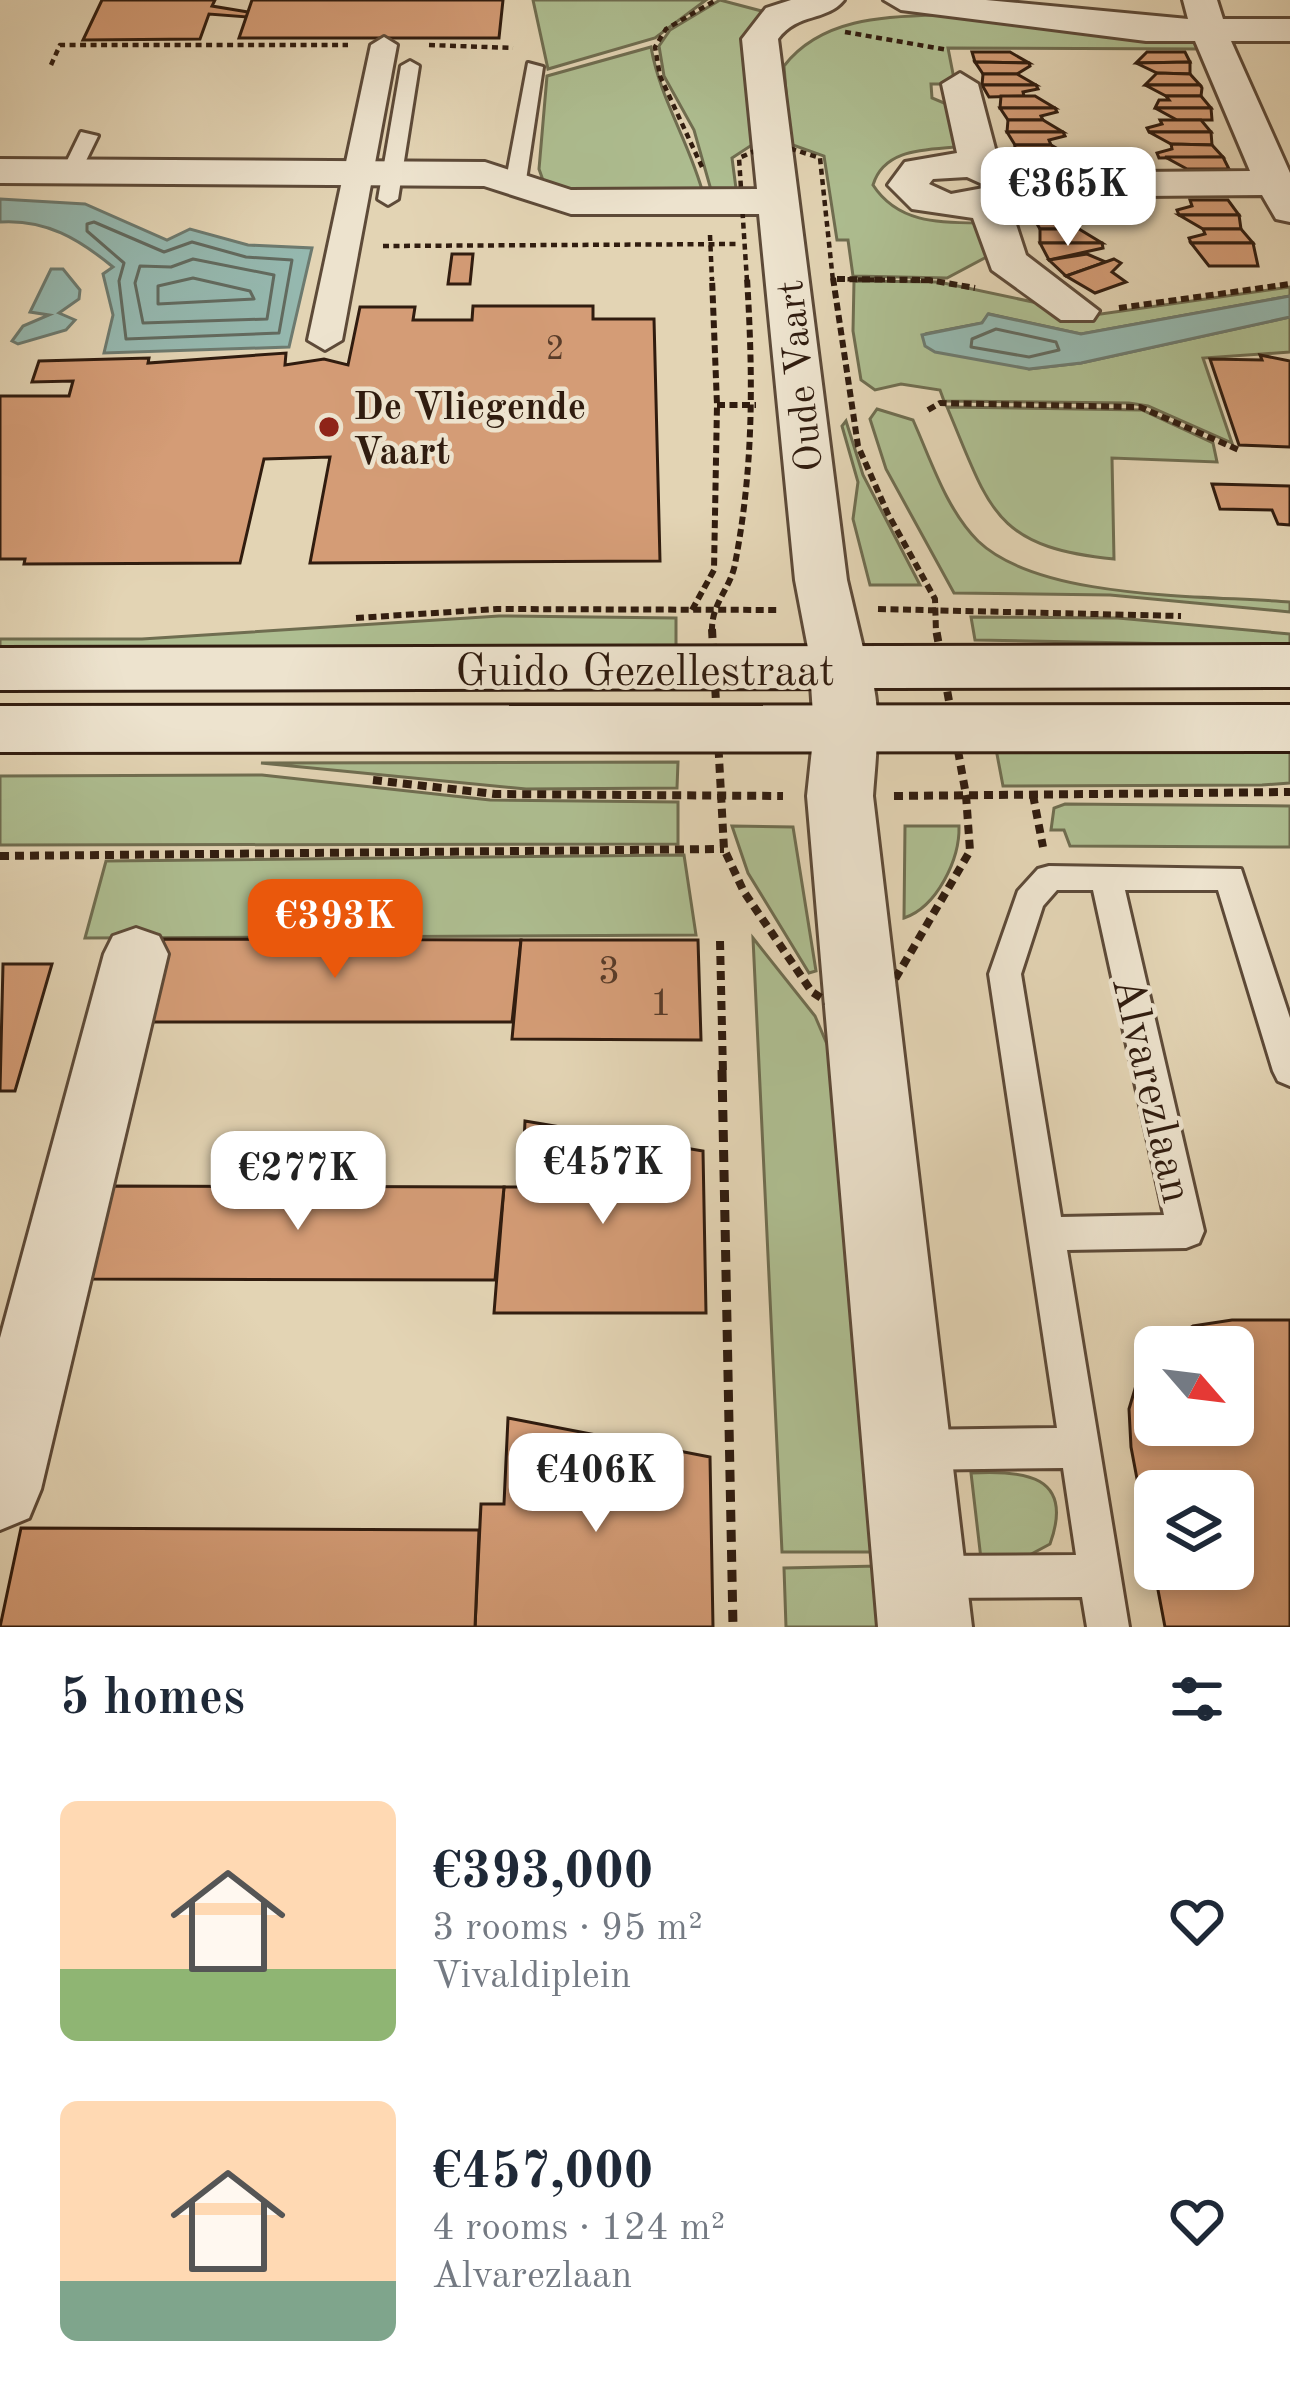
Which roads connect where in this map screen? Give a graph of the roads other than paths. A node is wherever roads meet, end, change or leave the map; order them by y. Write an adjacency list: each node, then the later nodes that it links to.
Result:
1 (855, 11): 2 (street, Oude Vaart); 13 (street, Oude Vaart)
2 (1204, 15): 3 (street, Oude Vaart); 12 (street)
3 (1290, 30)
4 (384, 45): 9 (street)
5 (410, 66): 9 (lane)
6 (534, 67): 10 (lane)
7 (959, 84): 11 (street)
8 (0, 172): 9 (street)
9 (376, 176): 10 (street); 14 (street); 16 (street)
10 (516, 180): 14 (street)
11 (993, 185): 12 (street); 15 (street)
12 (1281, 186)
13 (770, 220): 14 (street); 19 (street, Oude Vaart)
14 (710, 221)
15 (1077, 311)
16 (325, 340)
17 (1290, 666): 19 (main road, Guido Gezellestraat)
18 (0, 669): 19 (main road, Guido Gezellestraat)
19 (843, 699): 20 (main road, Guido Gezellestraat); 21 (main road, Guido Gezellestraat); 27 (main road)
20 (1290, 728)
21 (0, 729)
22 (1106, 877): 24 (lane); 25 (lane); 25 (lane, Alvarezlaan)
23 (136, 954): 28 (street)
24 (1290, 1071)
25 (1043, 1234): 26 (lane)
26 (1077, 1448): 27 (lane); 29 (lane)
27 (910, 1450): 30 (main road)
28 (0, 1489)
29 (1099, 1576): 30 (lane); 31 (lane)
30 (923, 1602)
31 (1108, 1627)

